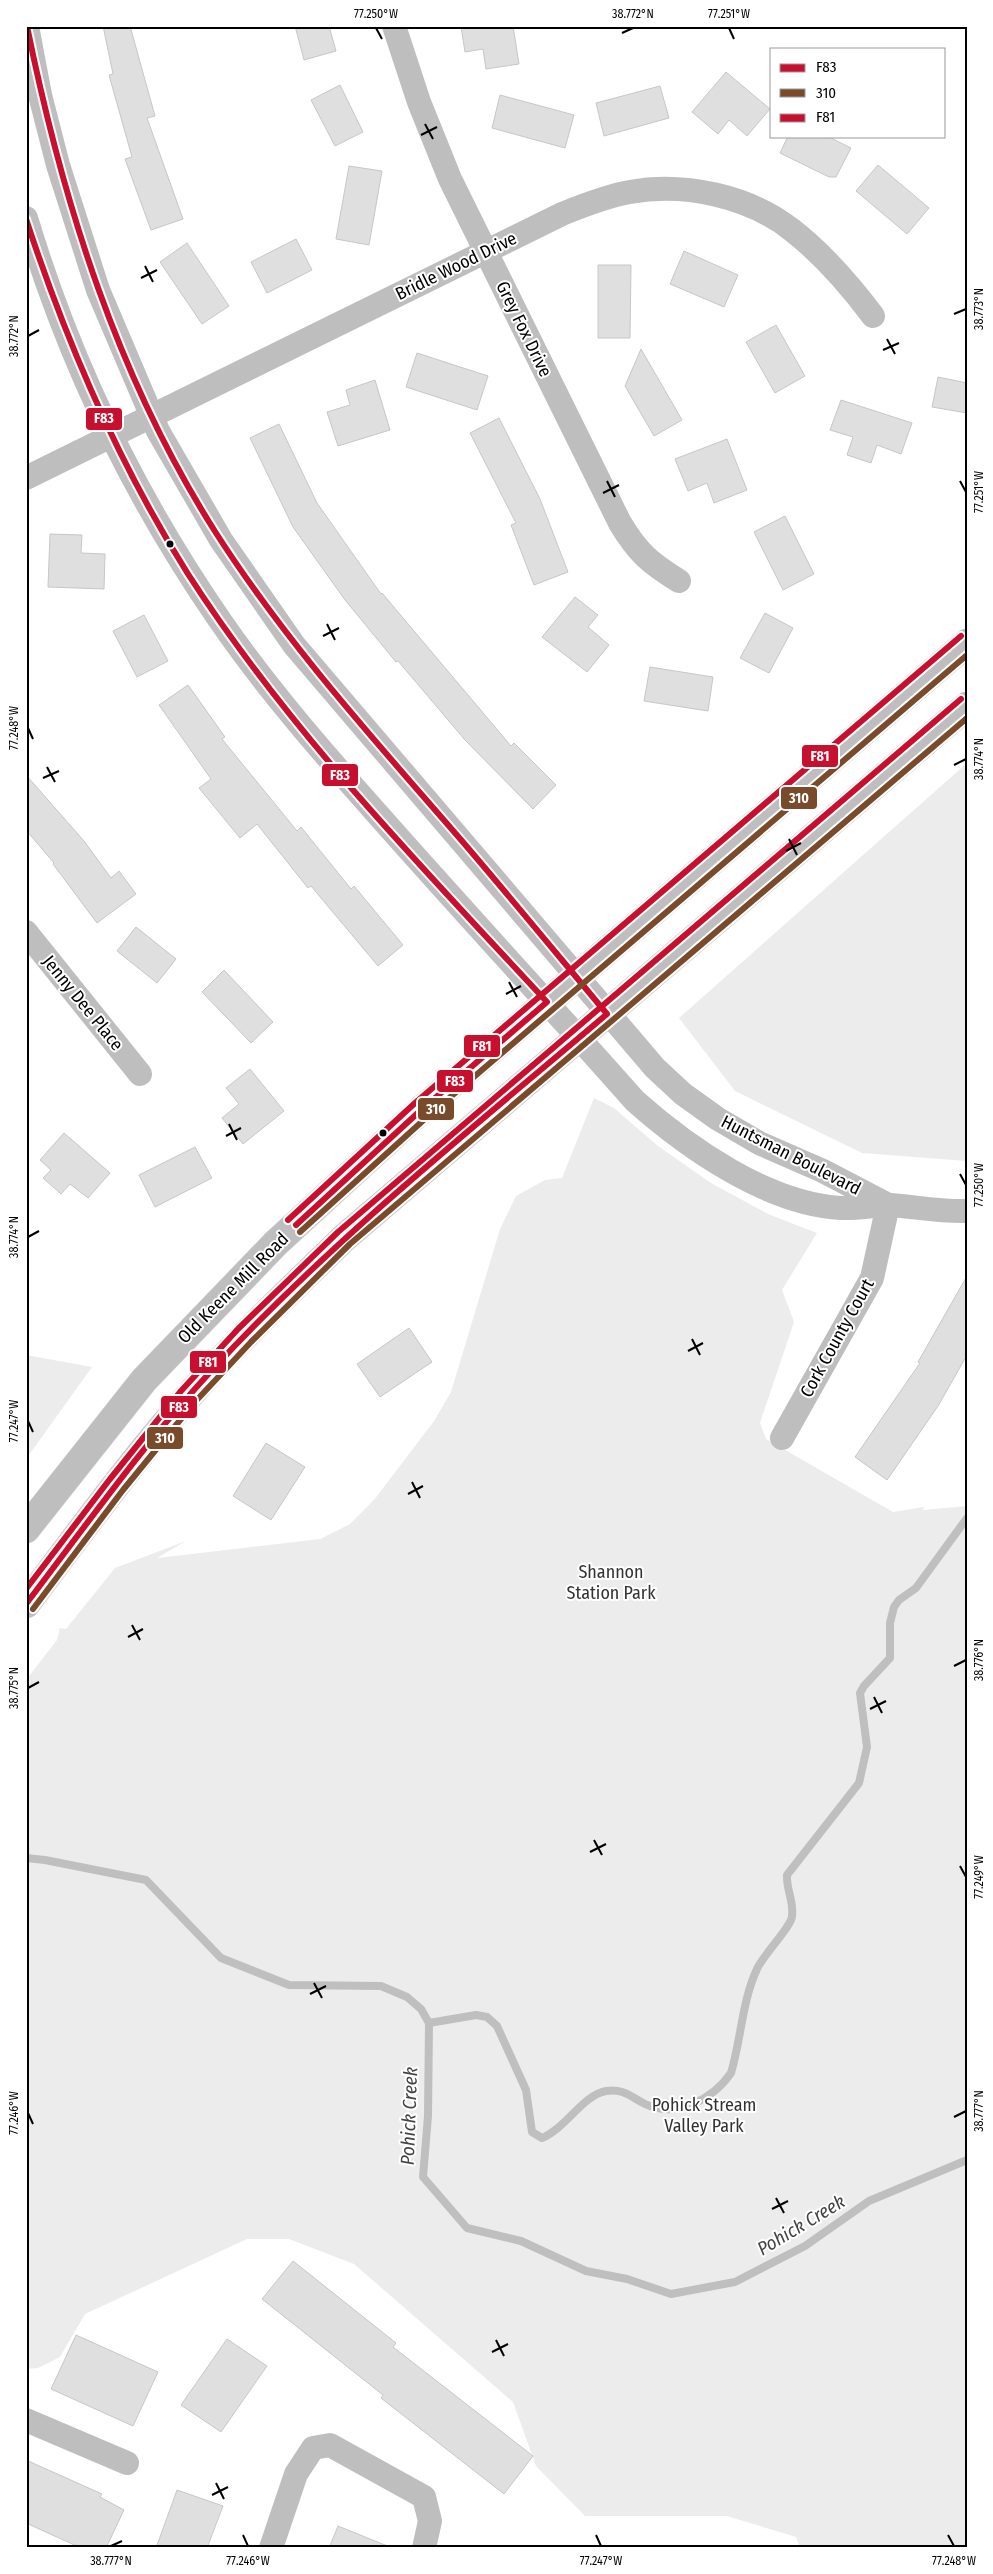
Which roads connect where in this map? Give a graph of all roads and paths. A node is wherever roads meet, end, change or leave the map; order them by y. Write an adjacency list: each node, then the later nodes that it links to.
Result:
1 (27, 26): 6 (street, Huntsman Boulevard)
2 (394, 26): 4 (street, Grey Fox Drive)
3 (26, 218): 7 (street, Huntsman Boulevard)
4 (486, 251): 5 (street, Bridle Wood Drive); 6 (street, Bridle Wood Drive); 9 (street, Grey Fox Drive)
5 (873, 316)
6 (152, 417): 7 (street, Bridle Wood Drive); 13 (street, Huntsman Boulevard)
7 (112, 436): 8 (street, Bridle Wood Drive); 14 (street, Huntsman Boulevard)
8 (26, 478)
9 (679, 581)
10 (967, 644): 13 (main road, Old Keene Mill Road)
11 (967, 706): 15 (main road)
12 (26, 932): 17 (street, Jenny Dee Place)
13 (576, 977): 14 (main road, Old Keene Mill Road); 15 (street, Huntsman Boulevard)
14 (547, 1002): 16 (street, Huntsman Boulevard); 21 (main road, Old Keene Mill Road)
15 (607, 1014): 16 (main road); 18 (street, Huntsman Boulevard)
16 (579, 1037): 18 (street, Huntsman Boulevard); 22 (main road)
17 (140, 1074)
18 (888, 1205): 19 (street, Huntsman Boulevard); 20 (street, Cork County Court)
19 (967, 1211)
20 (782, 1438)
21 (26, 1529)
22 (26, 1604)
23 (26, 2420): 24 (street)
24 (127, 2463)
25 (271, 2548): 26 (street)
26 (424, 2548)

